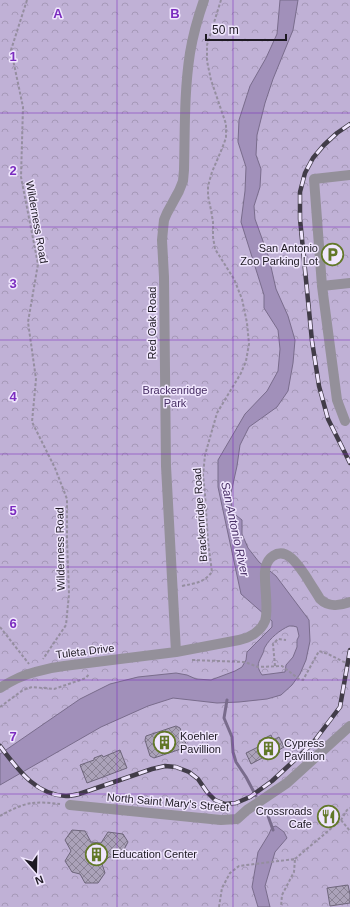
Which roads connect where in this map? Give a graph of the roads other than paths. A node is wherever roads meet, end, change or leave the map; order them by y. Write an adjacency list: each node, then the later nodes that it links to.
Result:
1 (204, 0): 7 (street, Red Oak Road)
2 (350, 175): 4 (street)
3 (350, 283): 4 (street)
4 (322, 286): 5 (street)
5 (348, 423)
6 (350, 602): 7 (street, Tuleta Drive)
7 (179, 652): 8 (street, Tuleta Drive)
8 (0, 688)
9 (350, 726): 10 (street, North Saint Mary's Street)
10 (70, 806)

